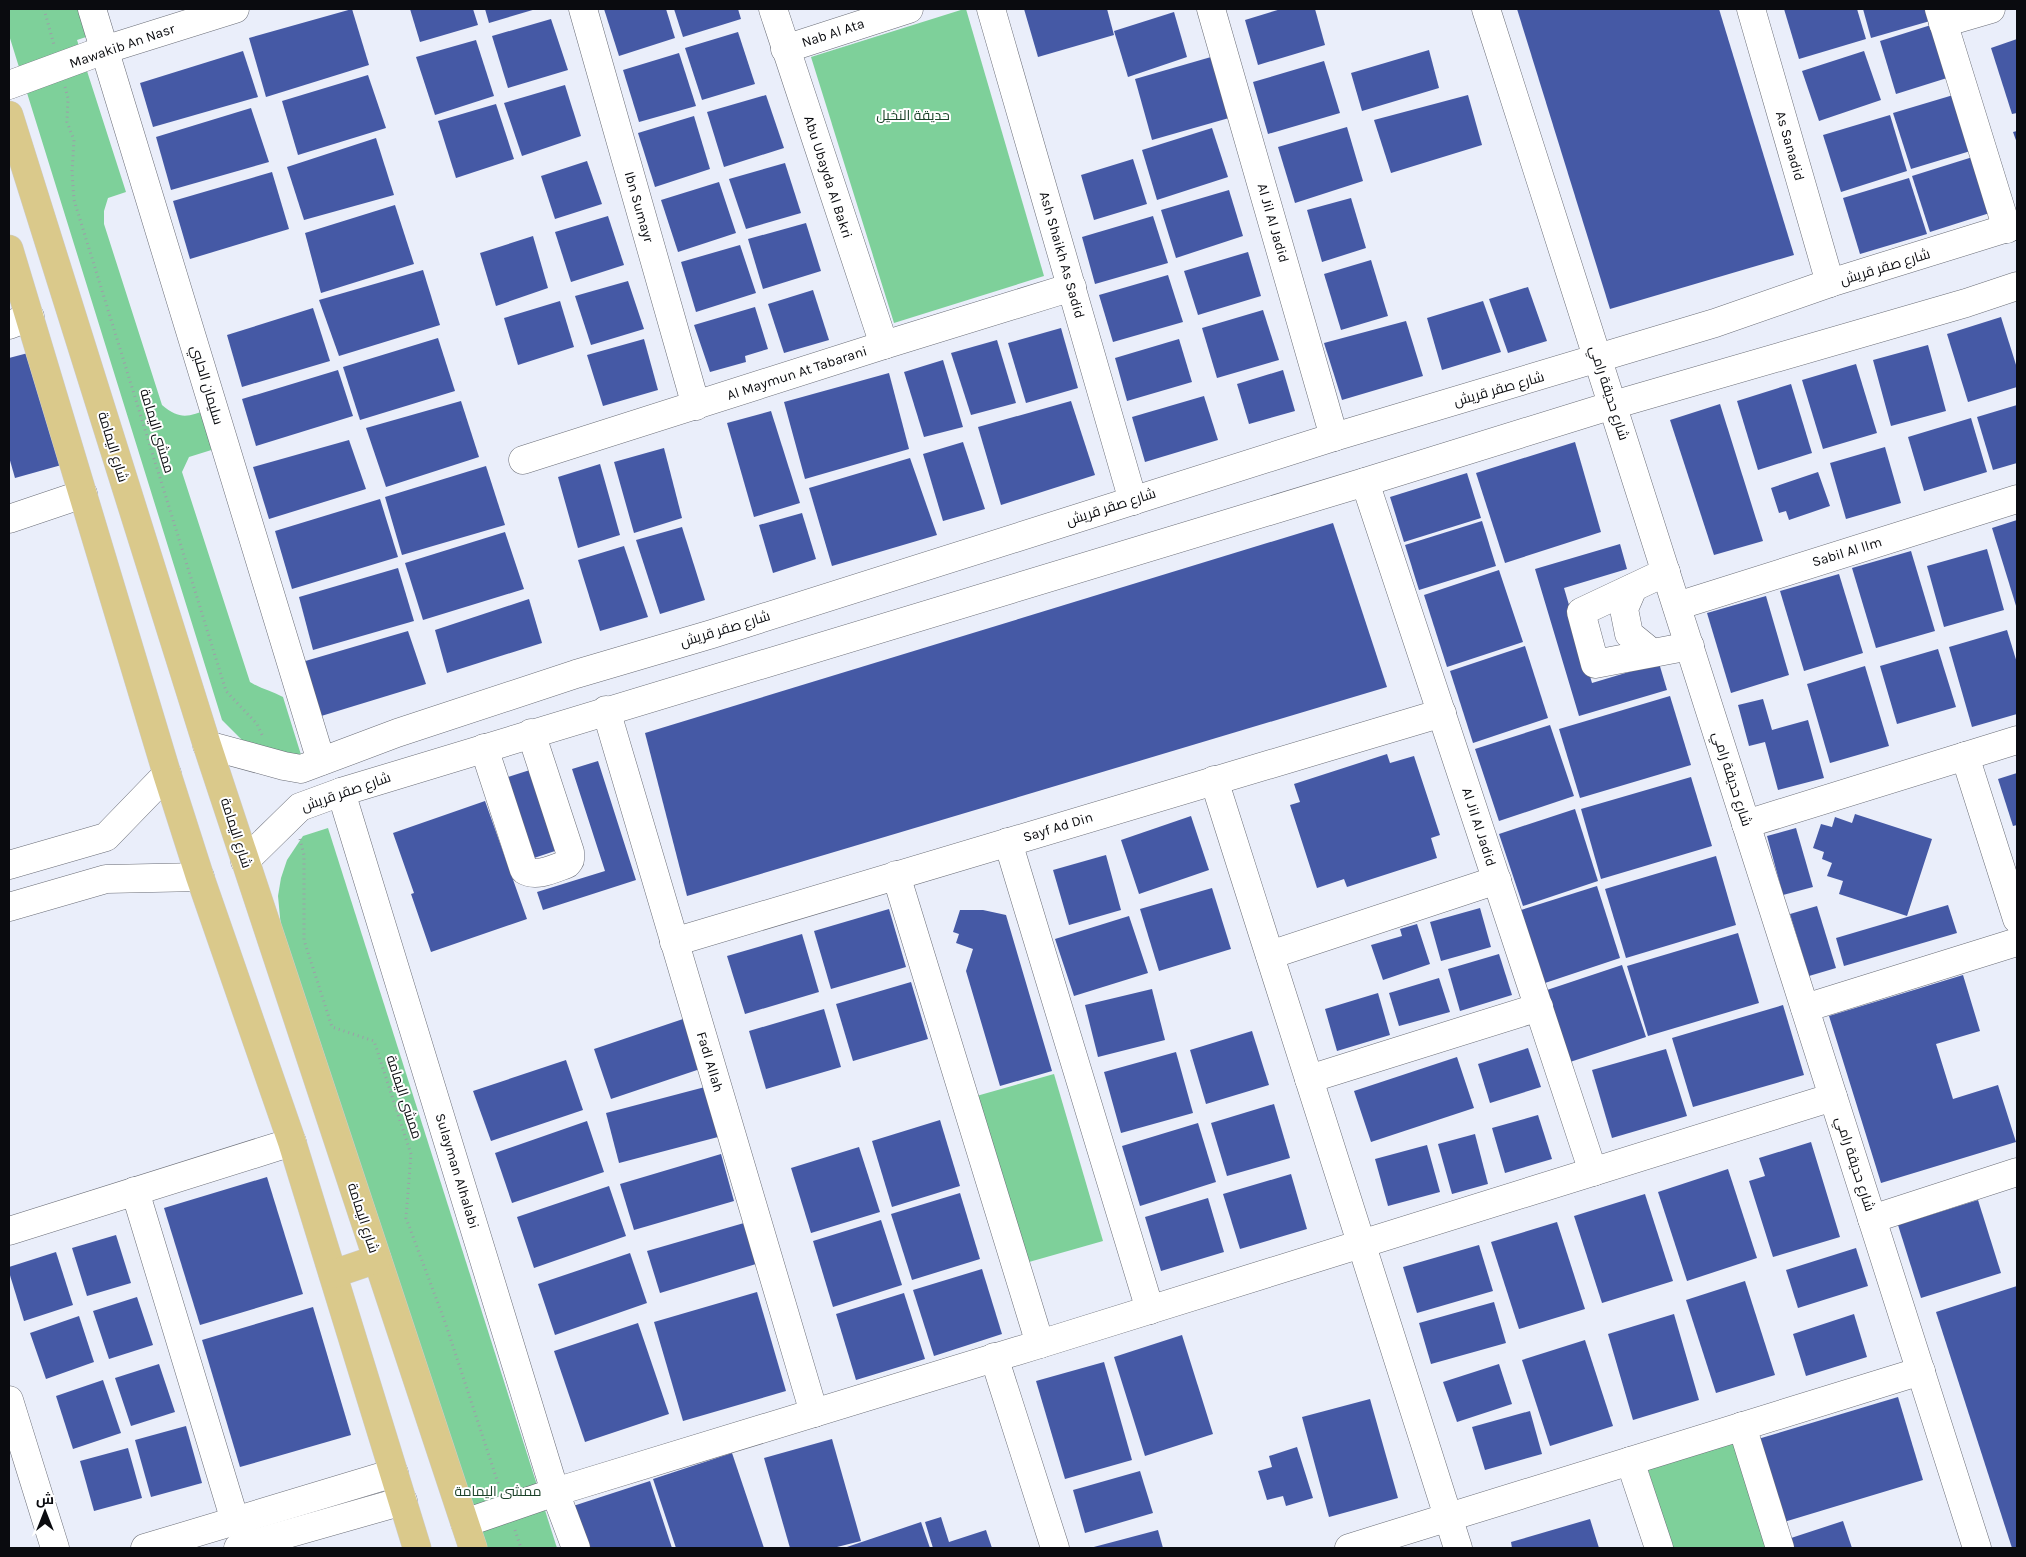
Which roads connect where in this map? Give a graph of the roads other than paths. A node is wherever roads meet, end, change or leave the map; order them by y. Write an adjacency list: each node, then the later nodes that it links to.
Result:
1 (92, 9): 13 (street, سليمان الحلبي)
2 (235, 9): 13 (street, Mawakib An Nasr)
3 (583, 9): 25 (street, Ibn Sumayr)
4 (773, 9): 12 (street, Abu Ubayda Al Bakri)
5 (909, 9): 12 (street, Nab Al Ata)
6 (991, 9): 20 (street, Ash Shaikh As Sadid)
7 (1211, 9): 26 (street, Al Jil Al Jadid)
8 (1486, 9): 23 (street, شارع حديقة رامي)
9 (1751, 9): 18 (street, As Sanadid)
10 (1990, 9): 11 (street)
11 (1941, 16): 16 (street)
12 (786, 49): 22 (street, Abu Ubayda Al Bakri)
13 (104, 50): 14 (street, Mawakib An Nasr); 47 (street, سليمان الحلبي)
14 (9, 85)
15 (9, 115): 44 (main road, شارع اليمامة)
16 (2012, 227): 18 (street, شارع صقر قريش)
17 (9, 249): 21 (main road)
18 (1830, 283): 23 (street, شارع صقر قريش)
19 (2017, 286): 24 (street, شارع صقر قريش)
20 (1072, 287): 22 (street, Al Maymun At Tabarani); 31 (street, Ash Shaikh As Sadid)
21 (19, 321): 29 (main road)
22 (884, 345): 25 (street, Al Maymun At Tabarani)
23 (1598, 359): 24 (street, شارع حديقة رامي); 26 (street, شارع صقر قريش)
24 (1613, 405): 28 (street, شارع صقر قريش); 33 (street, شارع حديقة رامي)
25 (696, 406): 27 (street, Al Maymun At Tabarani)
26 (1334, 437): 31 (street, شارع صقر قريش)
27 (523, 460)
28 (1365, 482): 38 (street, شارع صقر قريش); 40 (street, Al Jil Al Jadid)
29 (83, 494): 32 (street); 49 (main road)
30 (2017, 499): 35 (street, Sabil Al llm)
31 (1133, 500): 39 (street, شارع صقر قريش)
32 (9, 518)
33 (1666, 572): 34 (street); 35 (street, شارع حديقة رامي)
34 (1633, 588): 37 (street); 37 (street)
35 (1677, 606): 36 (street, شارع حديقة رامي)
36 (1690, 646): 37 (street); 52 (street, شارع حديقة رامي)
37 (1651, 652)
38 (606, 710): 42 (street, شارع صقر قريش); 63 (street, Fadl Allah)
39 (460, 712): 41 (street, شارع صقر قريش); 45 (street)
40 (1442, 713): 50 (street, Sayf Ad Din); 59 (street, Al Jil Al Jadid)
41 (412, 728): 47 (street, شارع صقر قريش); 48 (street)
42 (531, 733): 45 (street, شارع صقر قريش); 45 (street)
43 (2017, 740): 46 (street)
44 (207, 745): 47 (street, شارع صقر قريش); 55 (main road, شارع اليمامة)
45 (480, 749): 48 (street, شارع صقر قريش)
46 (1964, 756): 52 (street); 62 (street)
47 (322, 761)
48 (430, 764): 51 (street, شارع صقر قريش)
49 (167, 774): 54 (street); 58 (main road)
50 (1214, 780): 53 (street, Sayf Ad Din); 65 (street)
51 (341, 792): 55 (street, شارع صقر قريش); 88 (street, Sulayman Alhalabi)
52 (1746, 824): 67 (street, شارع حديقة رامي)
53 (1008, 842): 57 (street, Sayf Ad Din); 79 (street)
54 (42, 855): 56 (street); 60 (street)
55 (245, 862): 77 (main road, شارع اليمامة)
56 (9, 865)
57 (896, 876): 63 (street, Sayf Ad Din); 80 (street)
58 (200, 877): 60 (street); 70 (main road)
59 (1497, 880): 65 (street); 66 (street, Al Jil Al Jadid)
60 (53, 893): 61 (street)
61 (9, 907)
62 (2017, 919)
63 (674, 942): 84 (street, Fadl Allah)
64 (2017, 942): 67 (street)
65 (1270, 955): 68 (street)
66 (1539, 1007): 68 (street); 71 (street, Al Jil Al Jadid)
67 (1805, 1008): 69 (street, شارع حديقة رامي)
68 (1309, 1079): 76 (street)
69 (1834, 1097): 71 (street); 74 (street, شارع حديقة رامي)
70 (292, 1142): 73 (street); 78 (main road)
71 (1593, 1172): 76 (street)
72 (2017, 1172): 74 (street)
73 (135, 1191): 75 (street); 91 (street)
74 (1872, 1219): 82 (street, شارع حديقة رامي)
75 (9, 1231)
76 (1362, 1244): 79 (street); 90 (street)
77 (377, 1259): 78 (main road); 92 (main road, شارع اليمامة)
78 (333, 1274): 87 (main road)
79 (1150, 1310): 80 (street)
80 (1040, 1344): 81 (street)
81 (994, 1357): 84 (street); 98 (street)
82 (1920, 1371): 85 (street); 103 (street, شارع حديقة رامي)
83 (9, 1400): 93 (street)
84 (814, 1413): 88 (street)
85 (1742, 1426): 86 (street); 102 (street)
86 (1630, 1461): 90 (street); 101 (street)
87 (394, 1473): 89 (main road); 91 (street)
88 (555, 1492): 92 (street); 97 (street, Sulayman Alhalabi)
89 (403, 1501): 95 (street); 96 (main road)
90 (1448, 1517): 99 (street); 100 (street)
91 (235, 1521): 94 (street)
92 (469, 1536)
93 (55, 1548)
94 (145, 1548)
95 (238, 1548)
96 (417, 1548)
97 (576, 1548)
98 (1055, 1548)
99 (1349, 1548)
100 (1458, 1548)
101 (1659, 1548)
102 (1780, 1548)
103 (1978, 1548)

